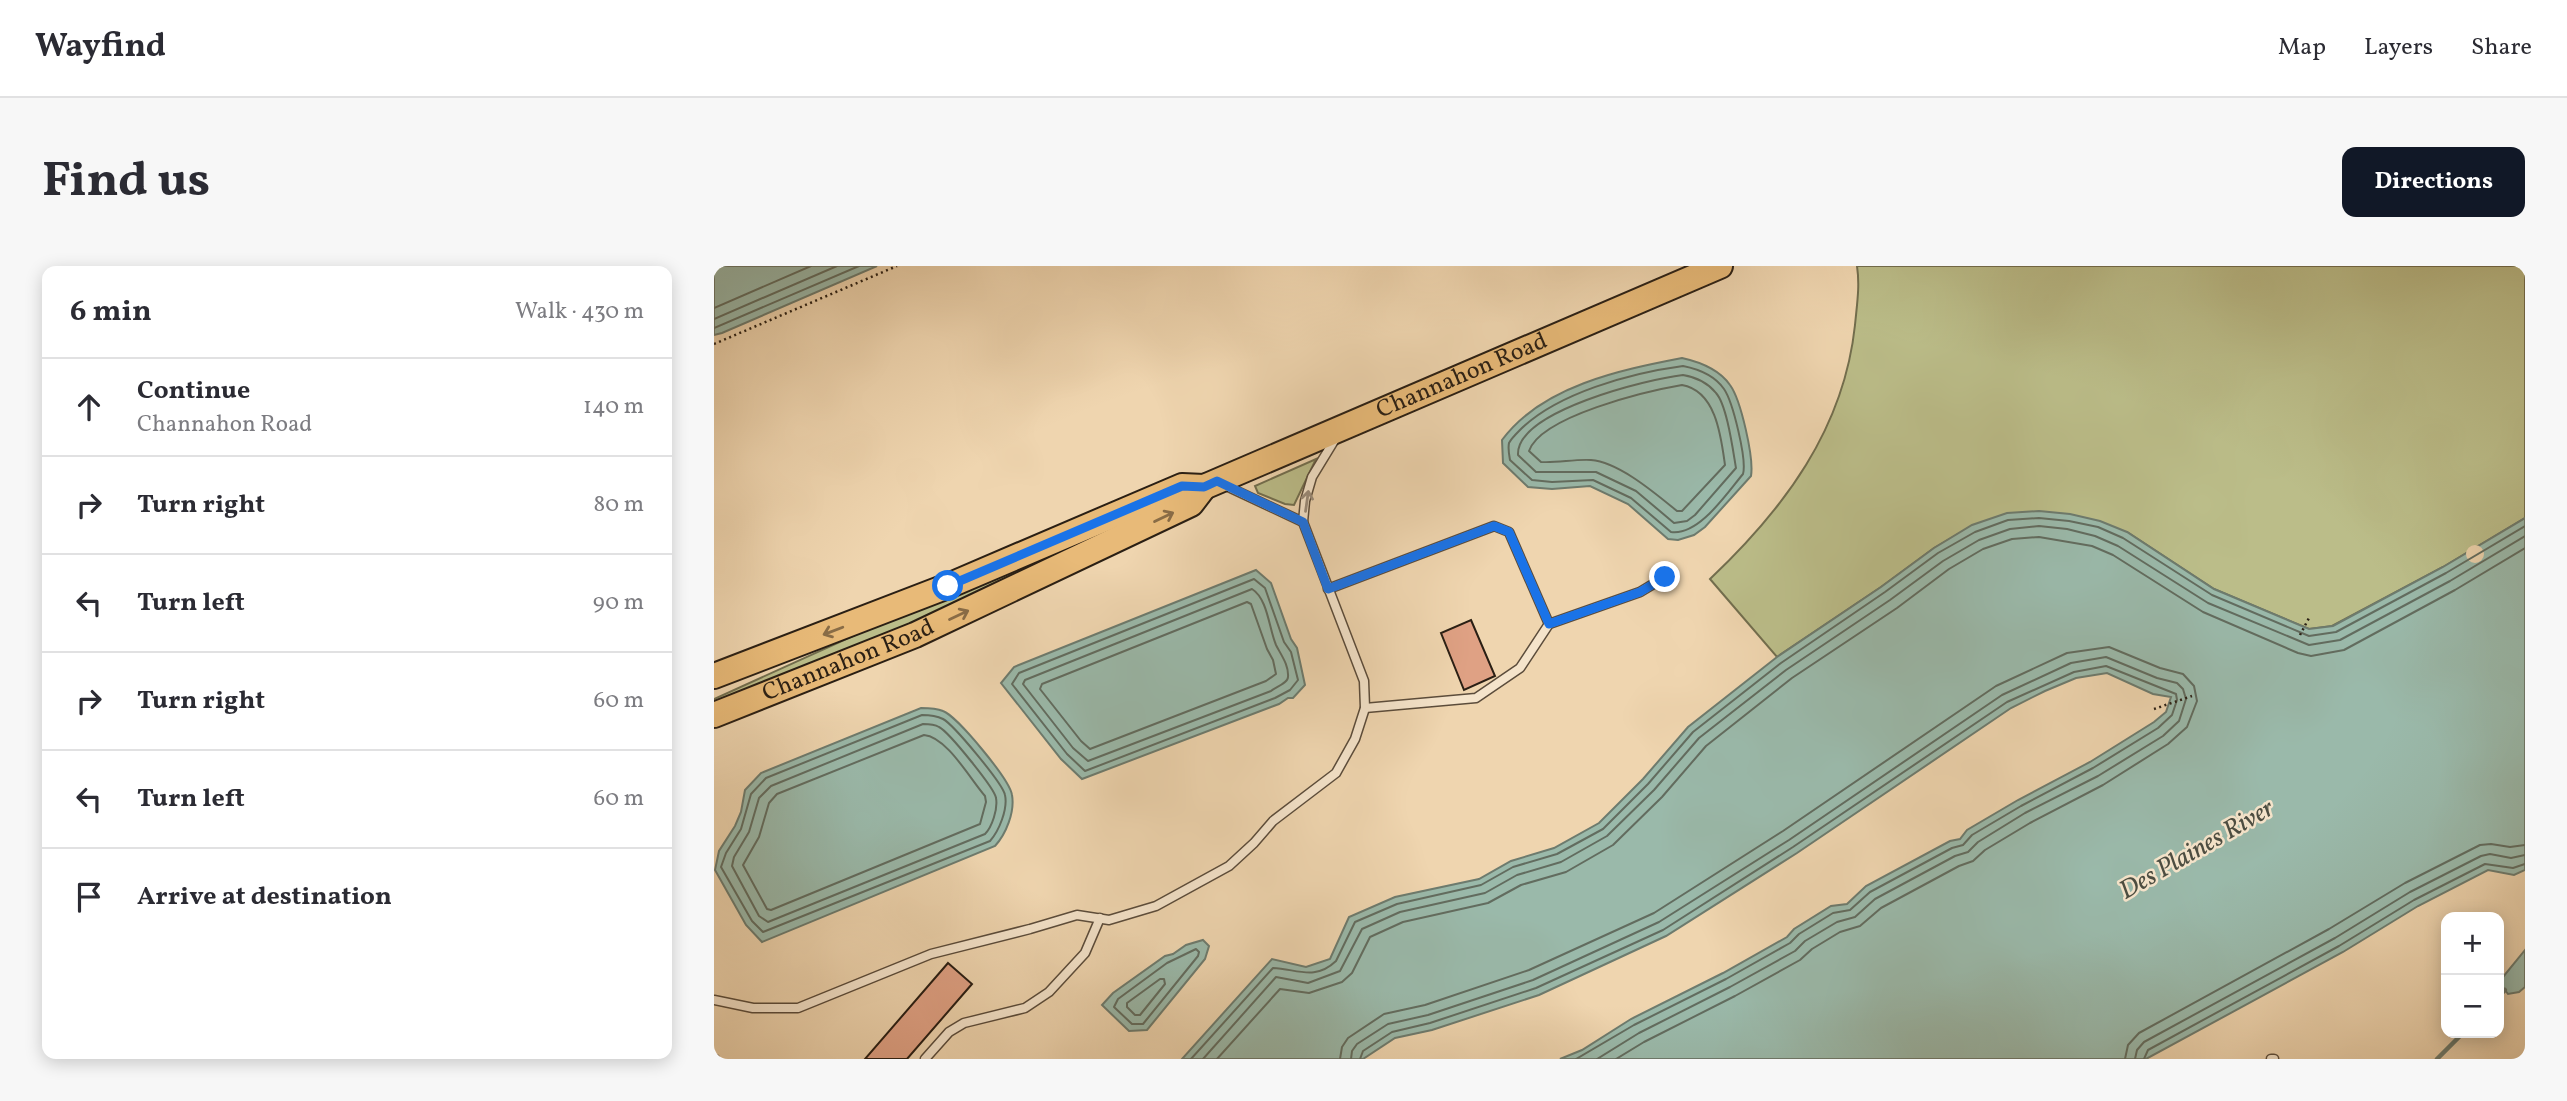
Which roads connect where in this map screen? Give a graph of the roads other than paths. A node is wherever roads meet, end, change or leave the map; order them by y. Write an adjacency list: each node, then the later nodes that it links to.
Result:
1 (1720, 266): 2 (main road, Channahon Road)
2 (1343, 427): 3 (main road, Channahon Road); 4 (lane, one-way to 2)
3 (1210, 484): 4 (lane); 8 (main road, Channahon Road, one-way to 8); 10 (main road, Channahon Road, one-way to 3)
4 (1303, 522): 6 (lane)
5 (1665, 577): 7 (lane)
6 (1328, 589): 7 (lane); 9 (lane)
7 (1549, 624): 9 (lane)
8 (714, 676)
9 (1365, 708): 11 (lane)
10 (714, 715)
11 (1100, 918): 12 (lane); 13 (lane)
12 (714, 1000)
13 (925, 1059)

